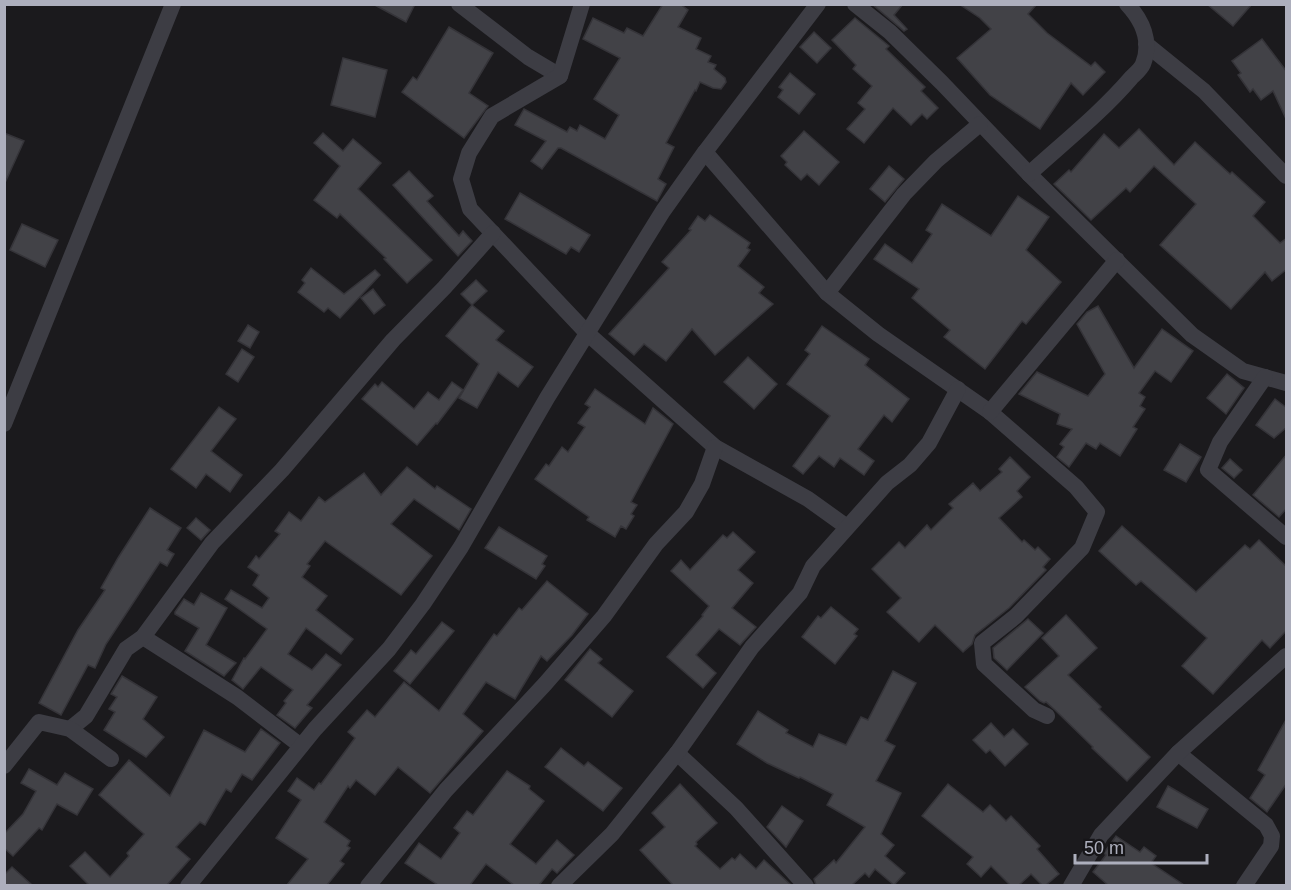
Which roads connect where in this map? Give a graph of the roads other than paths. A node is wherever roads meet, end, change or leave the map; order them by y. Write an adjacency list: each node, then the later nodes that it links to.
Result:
1 (173, 4): 21 (street)
2 (459, 4): 8 (street)
3 (582, 4): 8 (street)
4 (818, 4): 10 (street)
5 (855, 4): 9 (street)
6 (1127, 4): 7 (street)
7 (1146, 44): 11 (street); 12 (street)
8 (560, 76): 13 (street)
9 (980, 124): 11 (street); 15 (street)
10 (705, 152): 15 (street); 16 (street)
11 (1029, 174): 14 (street)
12 (1287, 176)
13 (493, 233): 16 (street); 25 (street)
14 (1117, 260): 17 (street); 20 (street)
15 (827, 293): 19 (street)
16 (587, 333): 22 (street); 29 (street)
17 (1265, 377): 18 (street); 24 (street)
18 (1287, 383)
19 (958, 389): 20 (street); 23 (street)
20 (990, 412): 27 (street)
21 (4, 424)
22 (715, 447): 23 (street); 35 (street)
23 (847, 527): 30 (street)
24 (1287, 537)
25 (143, 637): 28 (street); 29 (street)
26 (1287, 656): 31 (street)
27 (1047, 716)
28 (70, 729): 32 (street); 33 (street)
29 (302, 746): 34 (street)
30 (677, 753): 36 (street); 37 (street)
31 (1178, 753): 38 (street); 39 (street)
32 (111, 759)
33 (4, 766)
34 (188, 885)
35 (368, 885)
36 (559, 885)
37 (806, 885)
38 (1071, 885)
39 (1244, 885)

